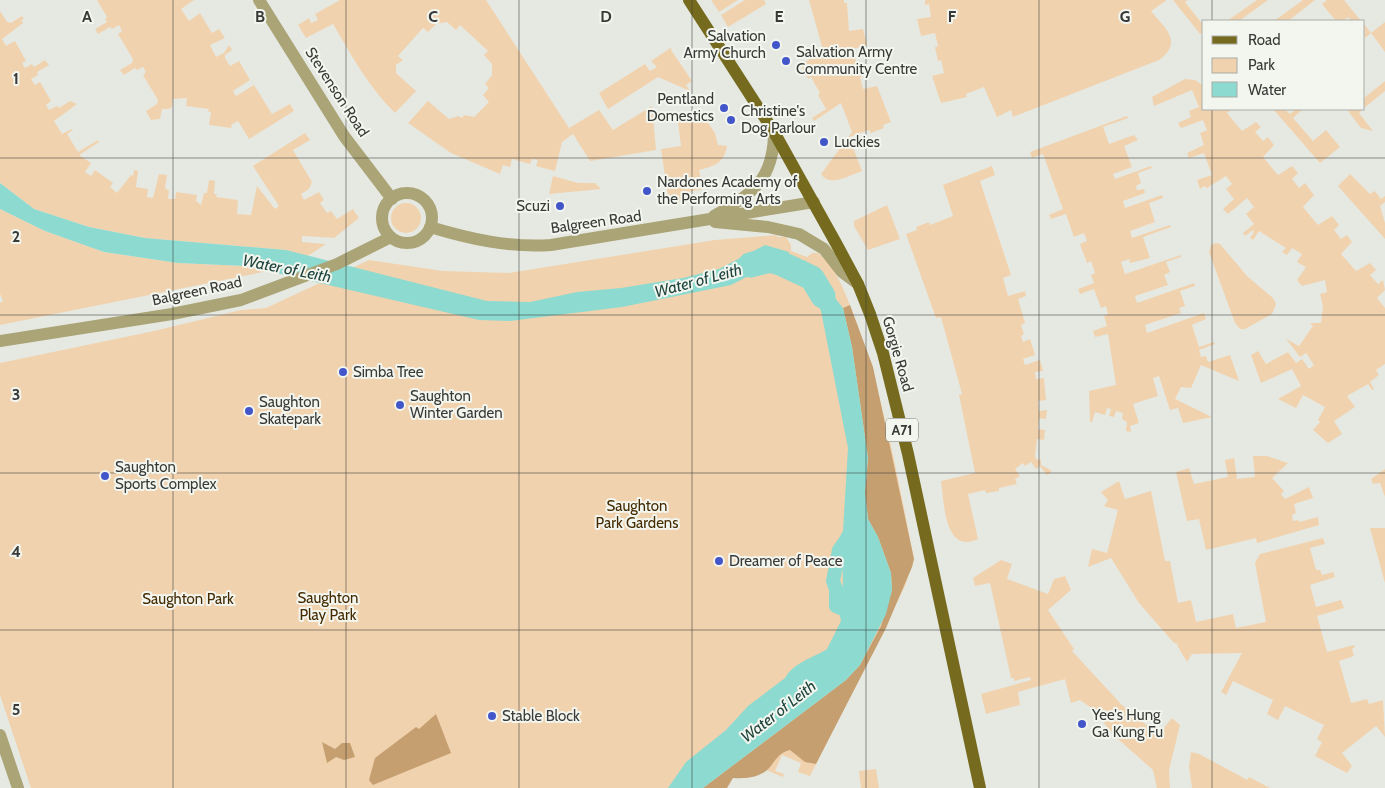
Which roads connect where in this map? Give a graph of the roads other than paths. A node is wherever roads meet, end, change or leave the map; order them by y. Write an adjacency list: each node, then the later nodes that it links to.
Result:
1 (259, 0): 4 (street, Stevenson Road)
2 (688, 0): 3 (main road, Gorgie Road / A71)
3 (774, 132): 5 (main road, Gorgie Road / A71); 6 (street, Balgreen Road)
4 (392, 199): 7 (street); 8 (street)
5 (814, 202): 6 (street, Balgreen Road); 9 (main road, Gorgie Road / A71)
6 (708, 220): 7 (street, Balgreen Road); 9 (street)
7 (430, 227): 8 (street)
8 (391, 237): 10 (street, Balgreen Road)
9 (858, 284): 13 (main road, Gorgie Road / A71)
10 (0, 341)
11 (0, 735): 12 (street)
12 (18, 788)
13 (980, 788)

